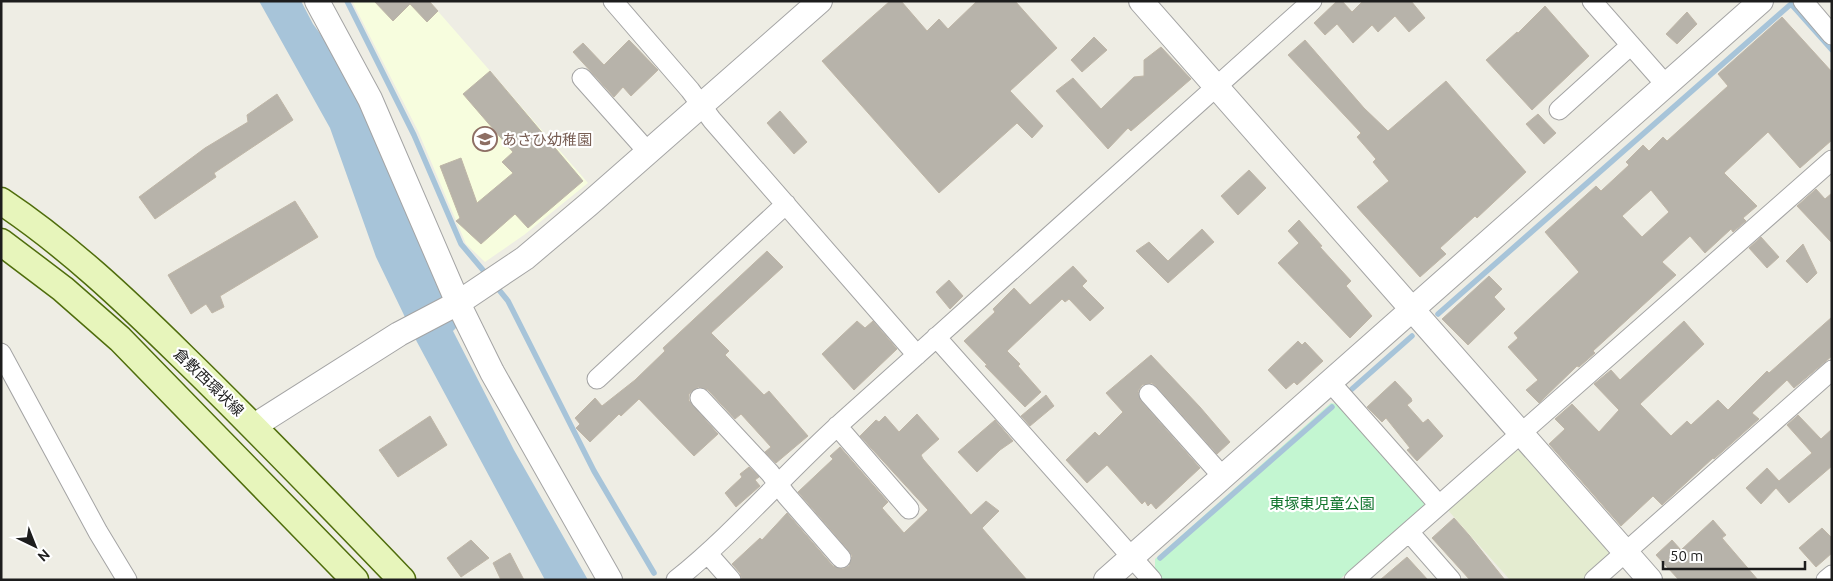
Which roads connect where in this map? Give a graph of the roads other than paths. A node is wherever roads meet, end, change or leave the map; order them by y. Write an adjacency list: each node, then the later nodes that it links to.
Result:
1 (613, 1): 14 (street)
2 (820, 1): 14 (street)
3 (1141, 1): 13 (street)
4 (1312, 1): 13 (street)
5 (1592, 1): 10 (street)
6 (1761, 1): 12 (street)
7 (1803, 1): 9 (street)
8 (321, 3): 21 (street)
9 (1832, 35)
10 (1631, 45): 12 (street); 15 (street)
11 (582, 78): 16 (street)
12 (1666, 85): 22 (street)
13 (1217, 86): 22 (street); 23 (street)
14 (701, 106): 16 (street); 19 (street)
15 (1559, 110)
16 (648, 152): 21 (street)
17 (1832, 160): 33 (street)
18 (1, 201): 31 (main road, 倉敷西環状線)
19 (786, 204): 25 (street); 27 (street)
20 (1, 242): 45 (main road)
21 (454, 305): 31 (street); 47 (street)
22 (1412, 310): 28 (street); 33 (street)
23 (936, 337): 25 (street); 41 (street)
24 (1, 353): 44 (street)
25 (917, 355): 32 (street)
26 (1832, 370): 39 (street)
27 (597, 379)
28 (1330, 382): 34 (street); 36 (street)
29 (1149, 394): 34 (street)
30 (700, 398): 35 (street)
31 (254, 426): 46 (main road, 倉敷西環状線)
32 (837, 426): 35 (street); 37 (street)
33 (1520, 434): 36 (street); 39 (street)
34 (1223, 477): 41 (street)
35 (778, 484): 40 (street); 42 (street)
36 (1439, 505): 38 (street)
37 (910, 509)
38 (1409, 532): 52 (street); 53 (street)
39 (1625, 551): 54 (street); 55 (street)
40 (708, 554): 48 (street); 49 (street)
41 (1132, 557): 50 (street); 51 (street)
42 (841, 558)
43 (1832, 575): 56 (street)
44 (127, 580)
45 (354, 580)
46 (402, 580)
47 (610, 580)
48 (676, 580)
49 (732, 580)
50 (1106, 580)
51 (1152, 580)
52 (1354, 580)
53 (1451, 580)
54 (1594, 580)
55 (1650, 580)
56 (1826, 580)

